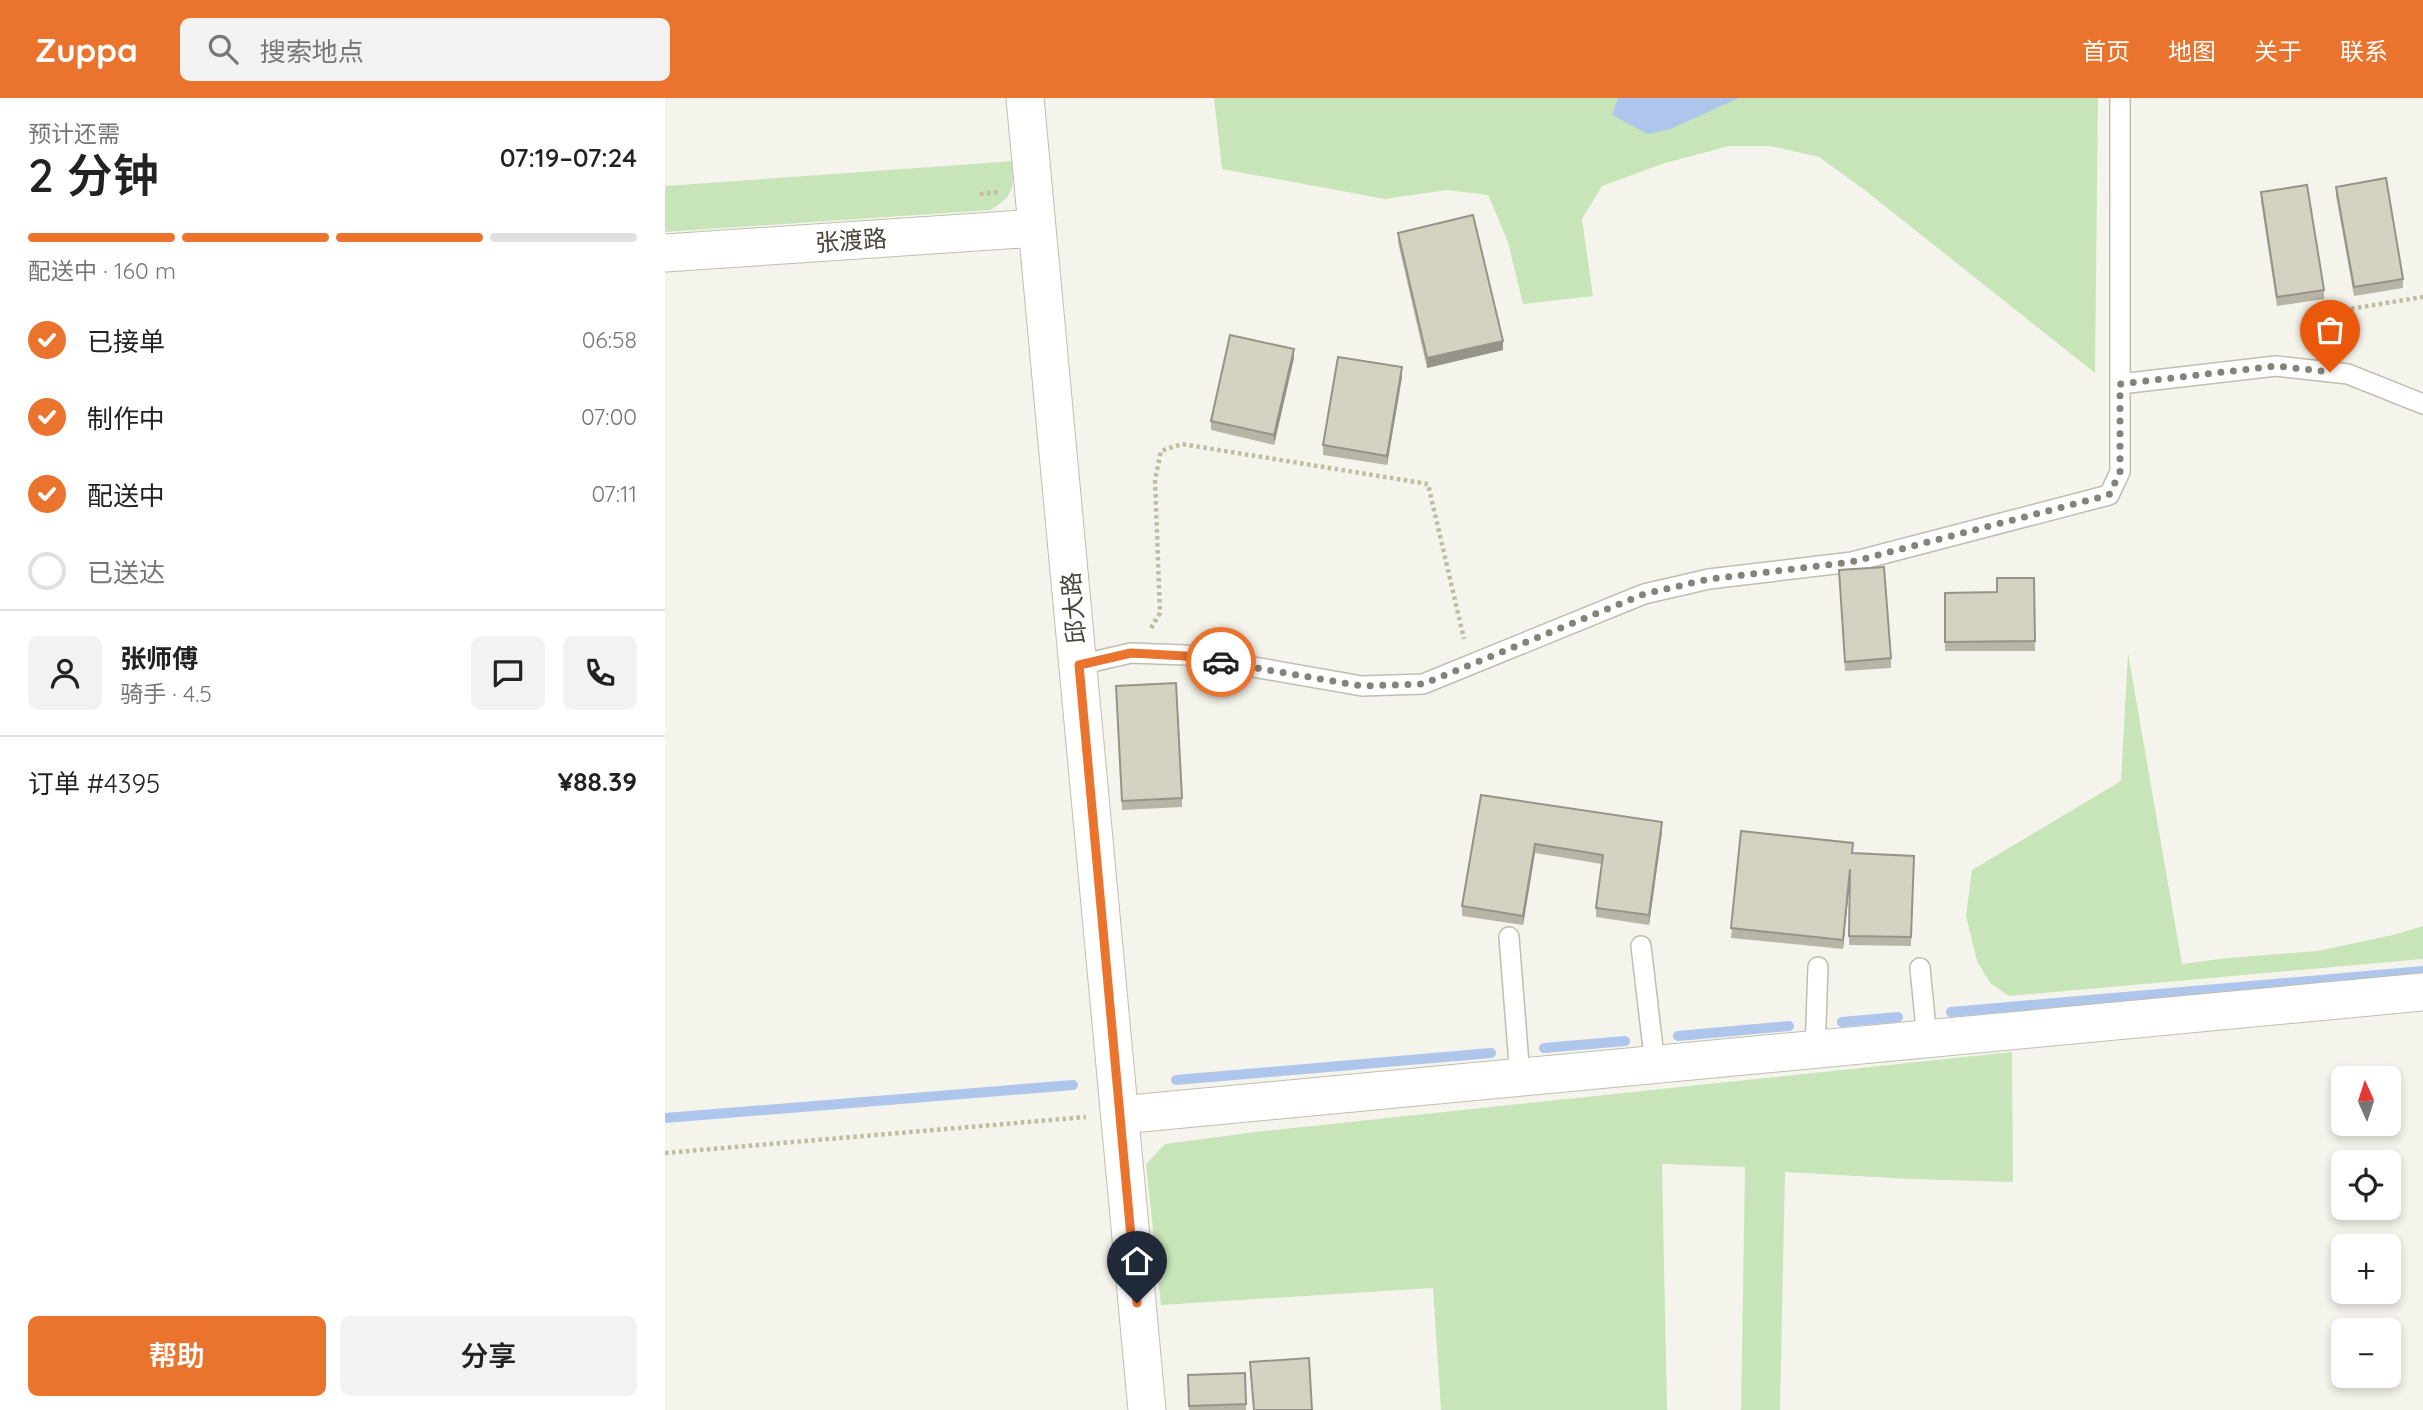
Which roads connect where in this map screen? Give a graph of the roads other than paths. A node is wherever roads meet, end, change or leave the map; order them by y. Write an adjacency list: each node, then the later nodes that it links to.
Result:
1 (1025, 98): 3 (street, 邱大路)
2 (2120, 98): 5 (lane)
3 (1037, 228): 4 (street, 张渡路); 7 (street, 邱大路)
4 (665, 253)
5 (2120, 384): 6 (lane); 7 (lane)
6 (2423, 404)
7 (1079, 665): 17 (street, 邱大路)
8 (1509, 937): 16 (lane)
9 (1641, 946): 15 (lane)
10 (1818, 967): 14 (lane)
11 (1920, 968): 13 (lane)
12 (2423, 992): 13 (street)
13 (1927, 1039): 14 (street)
14 (1815, 1050): 15 (street)
15 (1654, 1065): 16 (street)
16 (1520, 1077): 17 (street)
17 (1120, 1115): 18 (street, 邱大路)
18 (1147, 1410)

